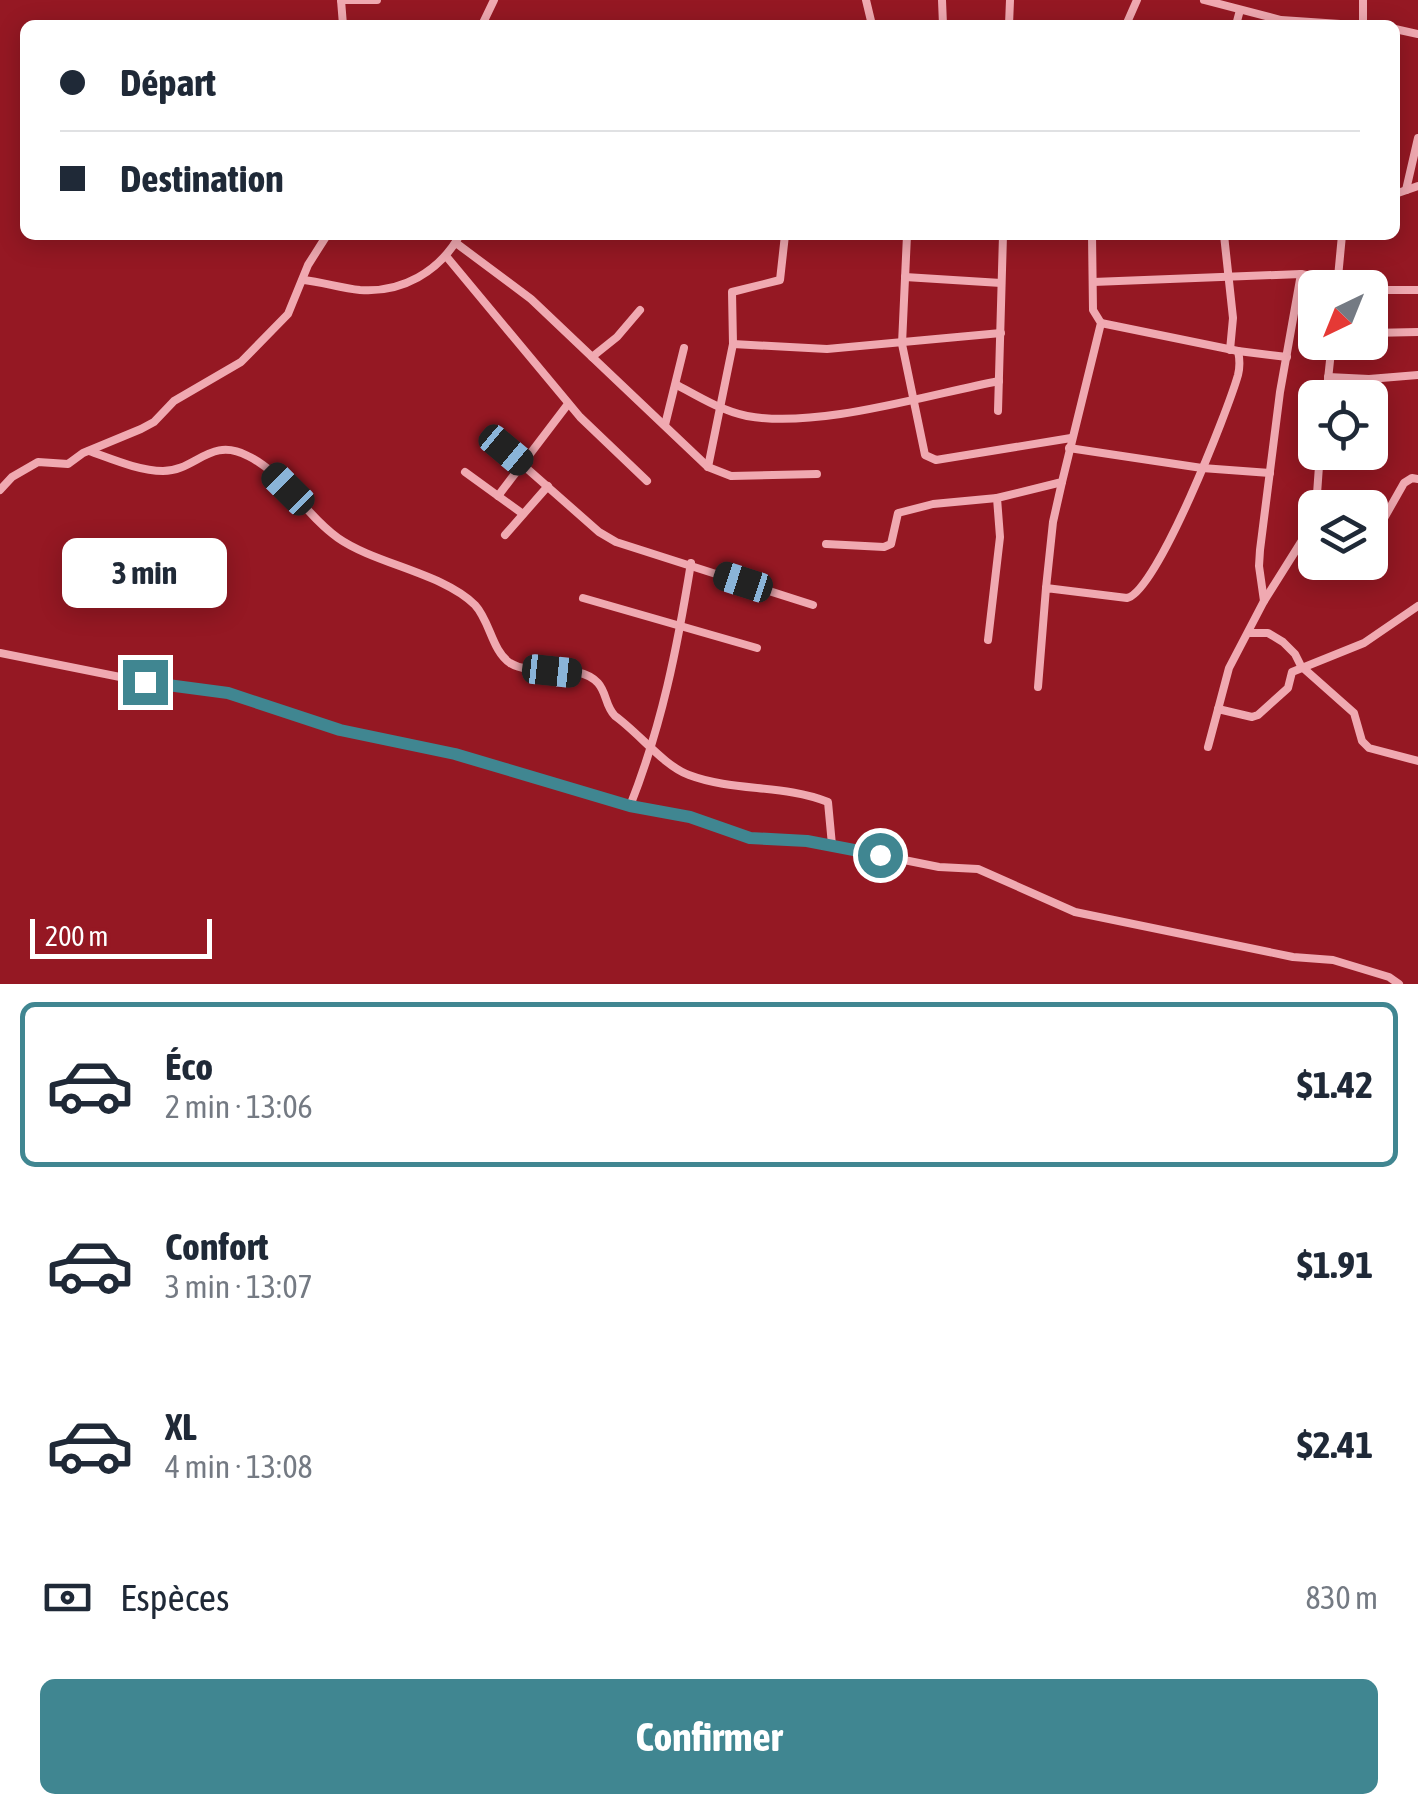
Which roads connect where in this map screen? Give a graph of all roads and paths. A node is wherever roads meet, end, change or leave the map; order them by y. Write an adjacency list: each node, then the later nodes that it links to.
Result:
1 (341, 0): 2 (street)
2 (377, 0)
3 (1204, 0): 4 (street)
4 (1240, 10): 5 (street); 6 (street)
5 (1237, 20)
6 (1280, 20)
7 (1418, 138): 9 (street)
8 (1418, 186): 9 (street)
9 (1406, 190): 10 (street)
10 (1400, 192)
11 (325, 240): 25 (street)
12 (457, 240): 20 (street)
13 (459, 240): 41 (street)
14 (785, 240): 36 (street)
15 (907, 240): 23 (street)
16 (1003, 240): 27 (street)
17 (1092, 240): 26 (street)
18 (1225, 240): 24 (street)
19 (1342, 240): 21 (street)
20 (446, 256): 25 (street); 49 (street)
21 (1339, 270)
22 (1298, 274): 24 (street)
23 (905, 277): 27 (street); 37 (street)
24 (1230, 277): 26 (street); 39 (street)
25 (304, 280): 55 (street)
26 (1094, 282): 32 (street)
27 (1002, 283): 35 (street)
28 (1388, 290): 29 (street)
29 (1418, 290)
30 (1298, 292): 40 (street)
31 (640, 310): 41 (street)
32 (1100, 322): 39 (street); 54 (street)
33 (1418, 332): 34 (street)
34 (1388, 333)
35 (1000, 334): 37 (street); 46 (street)
36 (733, 344): 37 (street); 50 (street)
37 (902, 344): 48 (street)
38 (684, 348): 47 (street)
39 (1234, 350): 40 (street); 58 (street)
40 (1287, 356): 61 (street)
41 (592, 357): 52 (street)
42 (1330, 360): 44 (street)
43 (1418, 375): 44 (street)
44 (1328, 377): 45 (street)
45 (1328, 380)
46 (999, 381): 48 (street); 51 (street)
47 (677, 385): 50 (street); 52 (street)
48 (913, 398): 50 (street); 54 (street)
49 (568, 404): 56 (street); 63 (street)
50 (721, 408): 57 (street)
51 (998, 411)
52 (665, 425): 57 (street)
53 (490, 436): 56 (street)
54 (1070, 443): 58 (street); 64 (street)
55 (89, 451): 66 (street); 88 (street)
56 (523, 464): 65 (street); 67 (street)
57 (708, 466): 60 (street)
58 (1202, 468): 61 (street); 75 (street)
59 (466, 472): 67 (street)
60 (817, 474)
61 (1270, 474): 77 (street)
62 (1418, 479): 69 (street)
63 (647, 481)
64 (1062, 482): 68 (street); 75 (street)
65 (548, 486): 70 (street); 74 (street)
66 (0, 490)
67 (498, 496): 70 (street)
68 (997, 498): 72 (street); 82 (street)
69 (1388, 511)
70 (523, 514): 71 (street)
71 (506, 535)
72 (826, 544)
73 (1298, 553): 77 (street)
74 (691, 563): 78 (street); 80 (street)
75 (1046, 588): 86 (street)
76 (583, 598): 80 (street)
77 (1264, 601): 81 (street)
78 (813, 605)
79 (1418, 606): 85 (street)
80 (680, 626): 83 (street); 88 (street)
81 (1250, 633): 85 (street); 87 (street)
82 (988, 640)
83 (756, 648)
84 (0, 653): 91 (street)
85 (1301, 666): 87 (street); 90 (street)
86 (1038, 687)
87 (1218, 710): 89 (street)
88 (653, 747): 91 (street); 92 (street)
89 (1208, 747)
90 (1418, 761)
91 (630, 806): 92 (street)
92 (832, 846): 93 (street)
93 (1399, 984)

